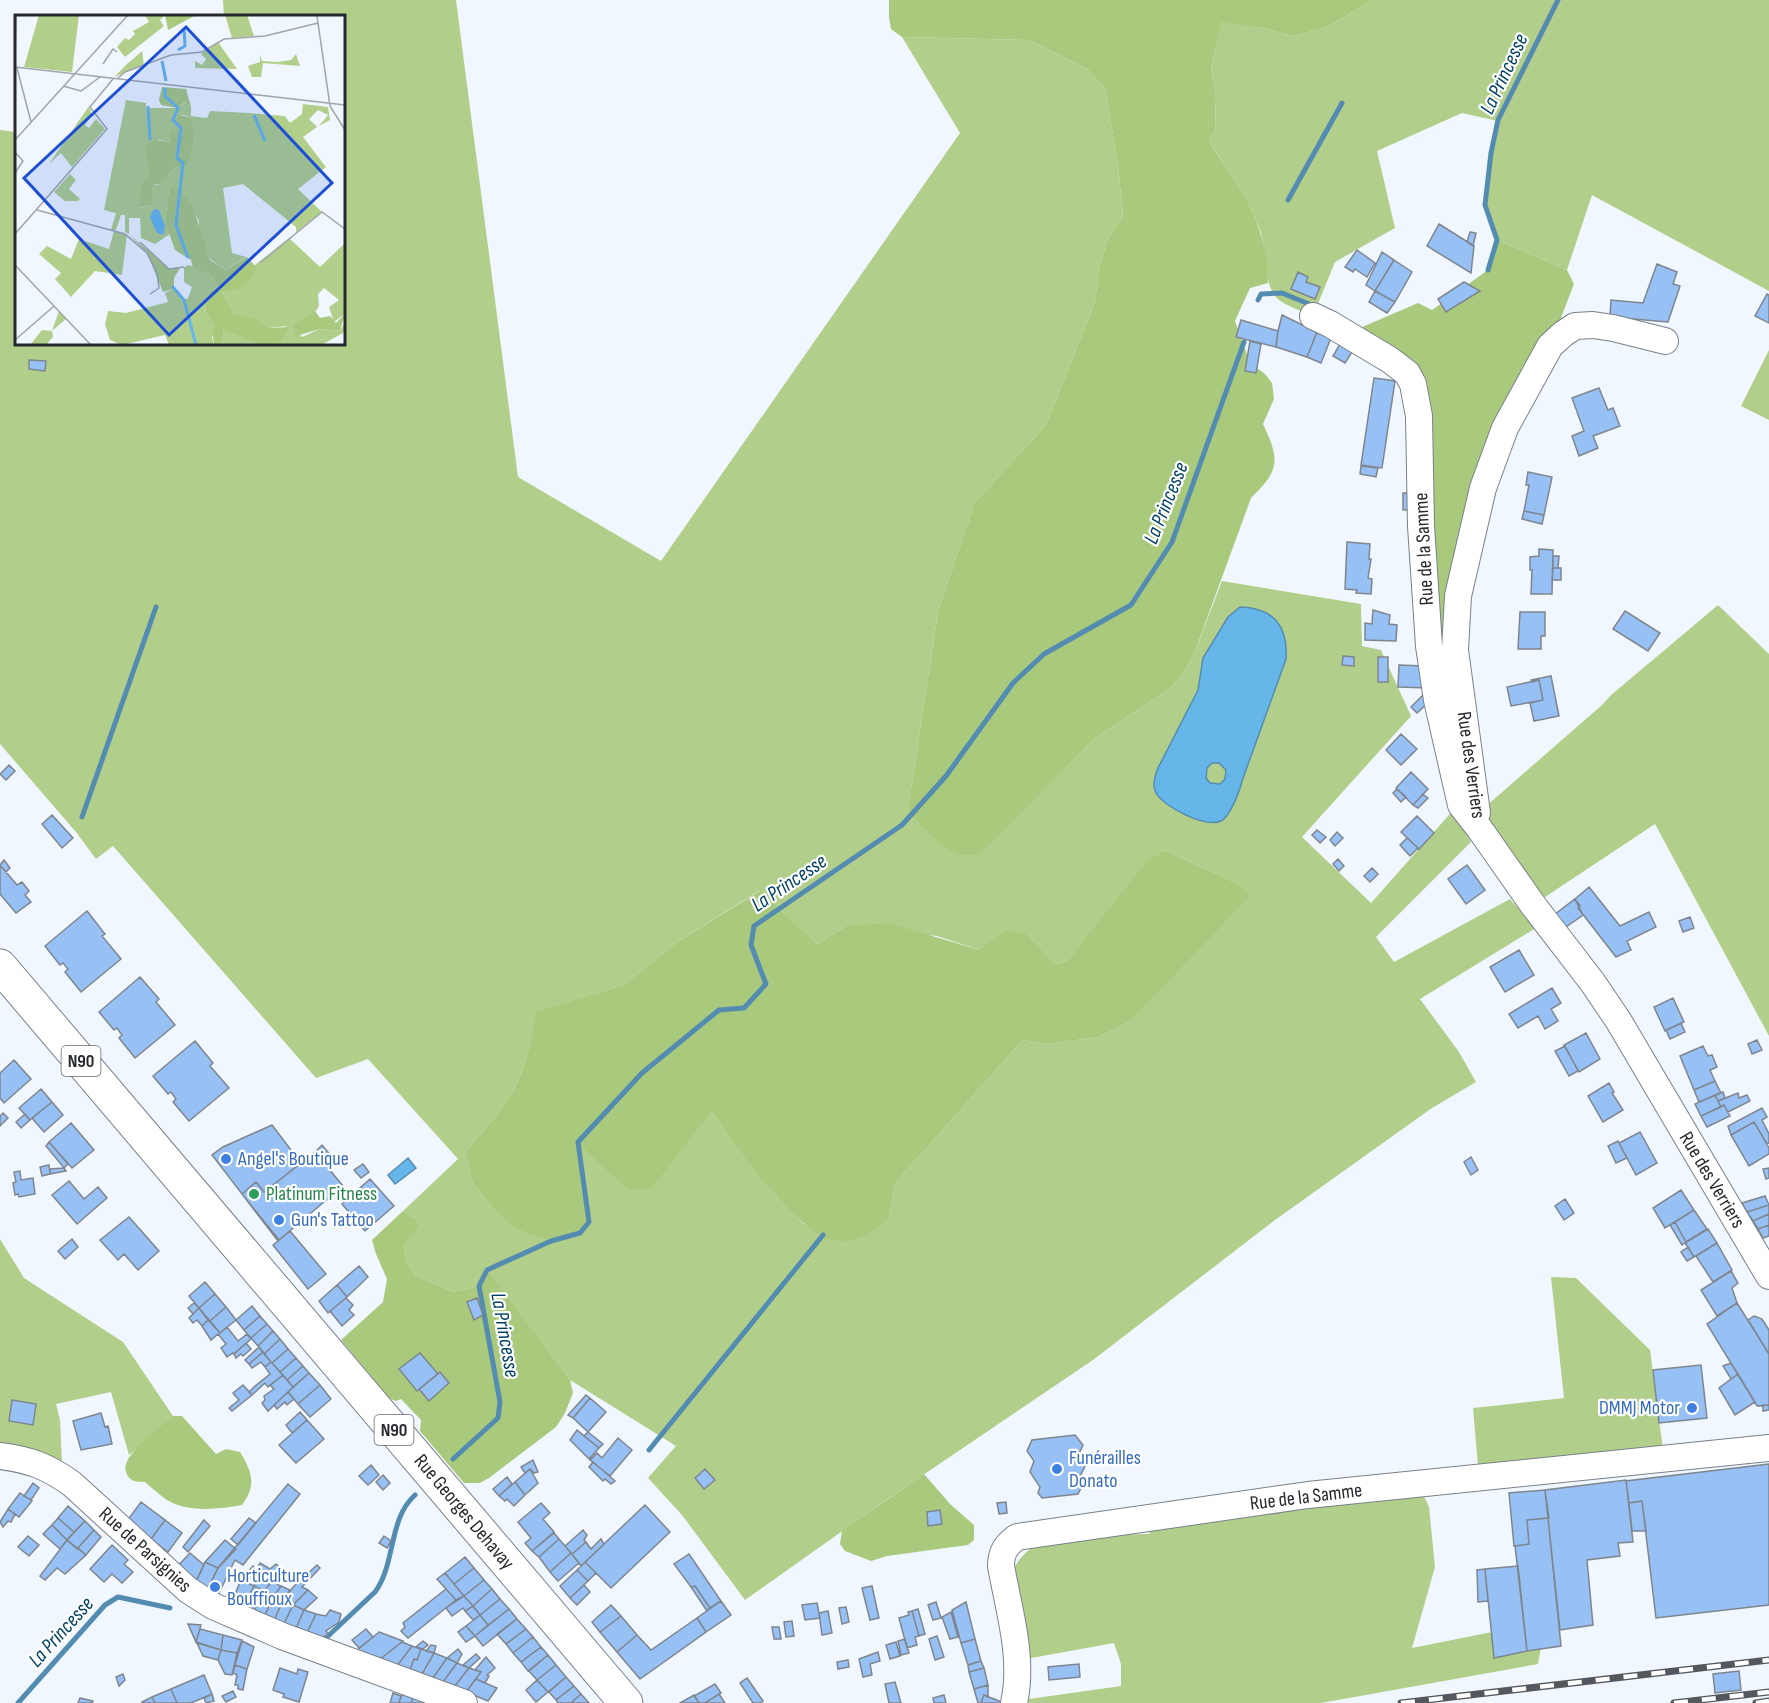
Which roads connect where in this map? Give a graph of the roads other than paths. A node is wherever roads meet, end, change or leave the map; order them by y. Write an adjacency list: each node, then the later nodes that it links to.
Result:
1 (1313, 316): 3 (street, Rue de la Samme)
2 (1665, 341): 3 (street, Rue des Verriers)
3 (1479, 828): 5 (street, Rue des Verriers)
4 (0, 966): 9 (main road, Rue Georges Dehavay / N90)
5 (1769, 1276)
6 (1769, 1448): 10 (street, Rue de la Samme)
7 (0, 1455): 8 (street, Rue de Parsignies)
8 (464, 1703)
9 (626, 1703)
10 (1014, 1703)

